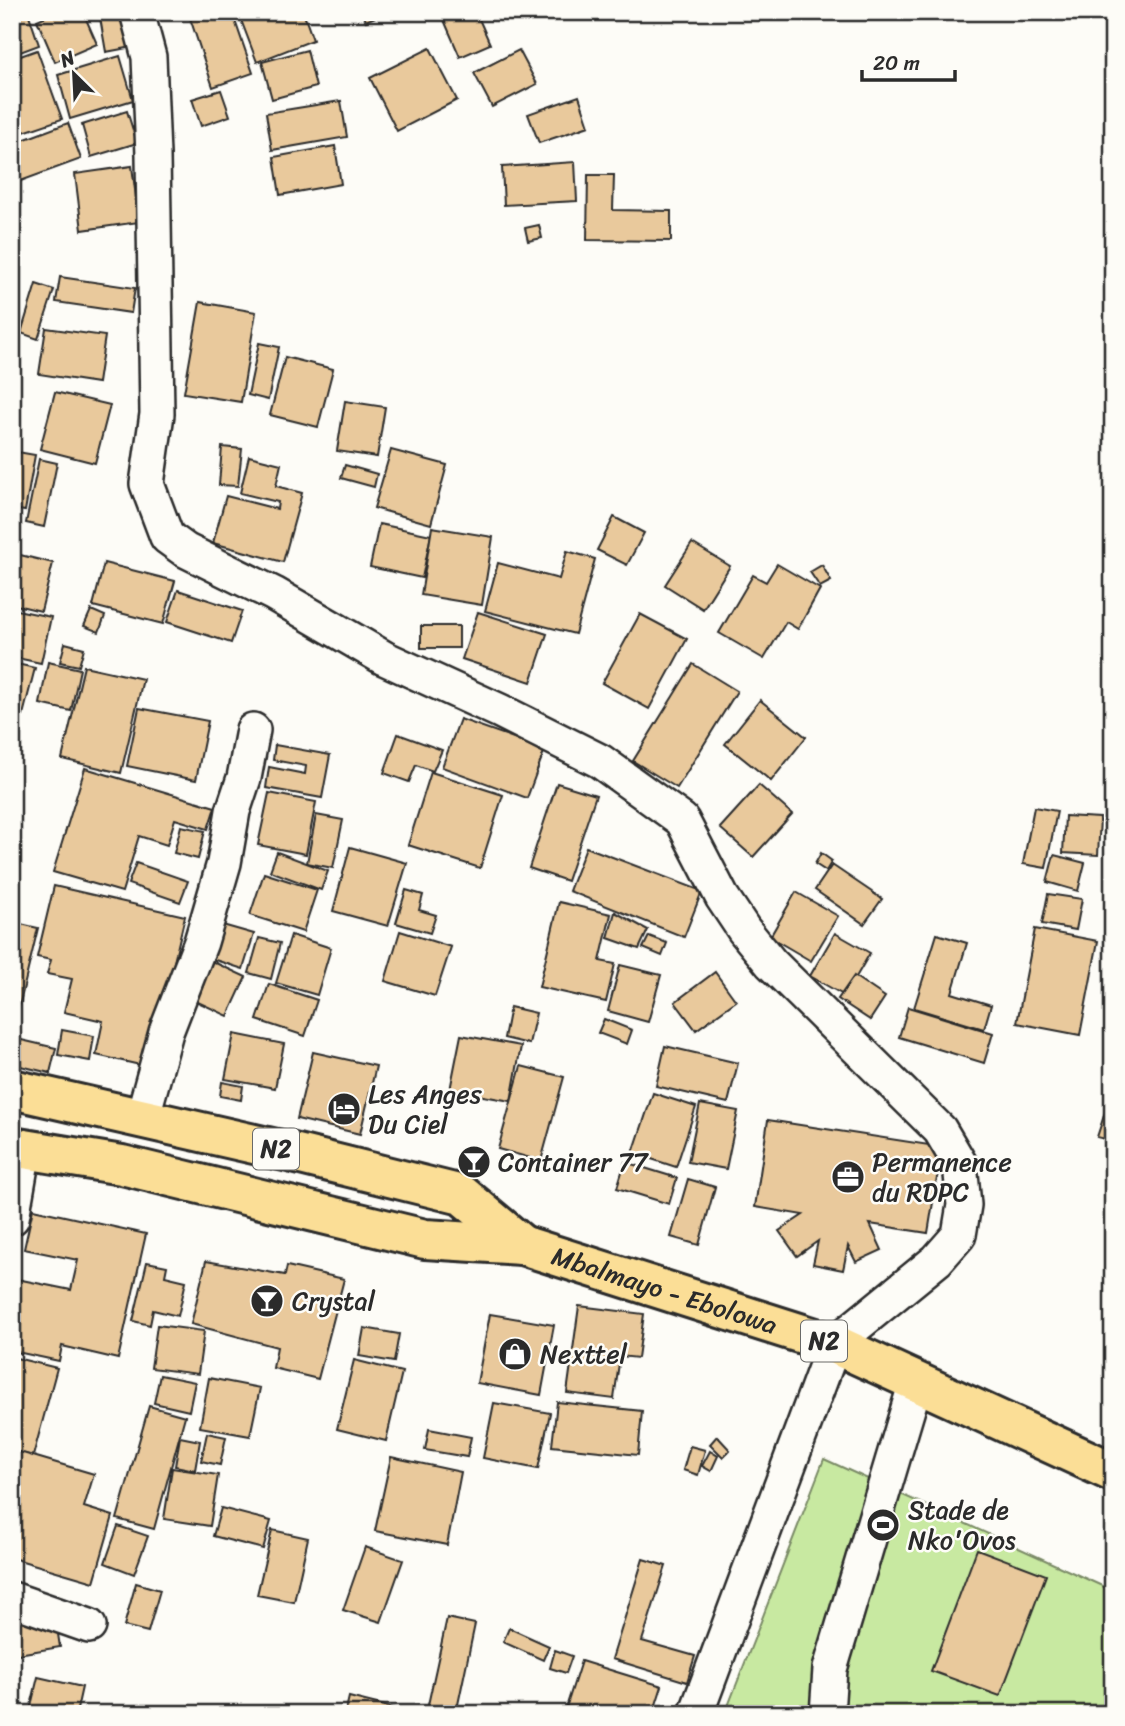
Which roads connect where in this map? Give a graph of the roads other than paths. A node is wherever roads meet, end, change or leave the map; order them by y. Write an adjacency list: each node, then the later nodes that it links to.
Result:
1 (137, 12): 8 (street)
2 (253, 730): 4 (street)
3 (12, 1089): 4 (highway, Mbalmayo - Ebolowa / N2)
4 (142, 1119): 7 (highway, Mbalmayo - Ebolowa / N2)
5 (18, 1148): 6 (street); 7 (highway, Mbalmayo - Ebolowa / N2)
6 (12, 1218)
7 (522, 1245): 8 (highway, Mbalmayo - Ebolowa / N2)
8 (834, 1344): 9 (highway, Mbalmayo - Ebolowa / N2); 13 (street)
9 (916, 1382): 10 (highway, Mbalmayo - Ebolowa / N2); 14 (street)
10 (1113, 1472)
11 (12, 1599): 12 (street)
12 (89, 1626)
13 (696, 1714)
14 (827, 1714)

